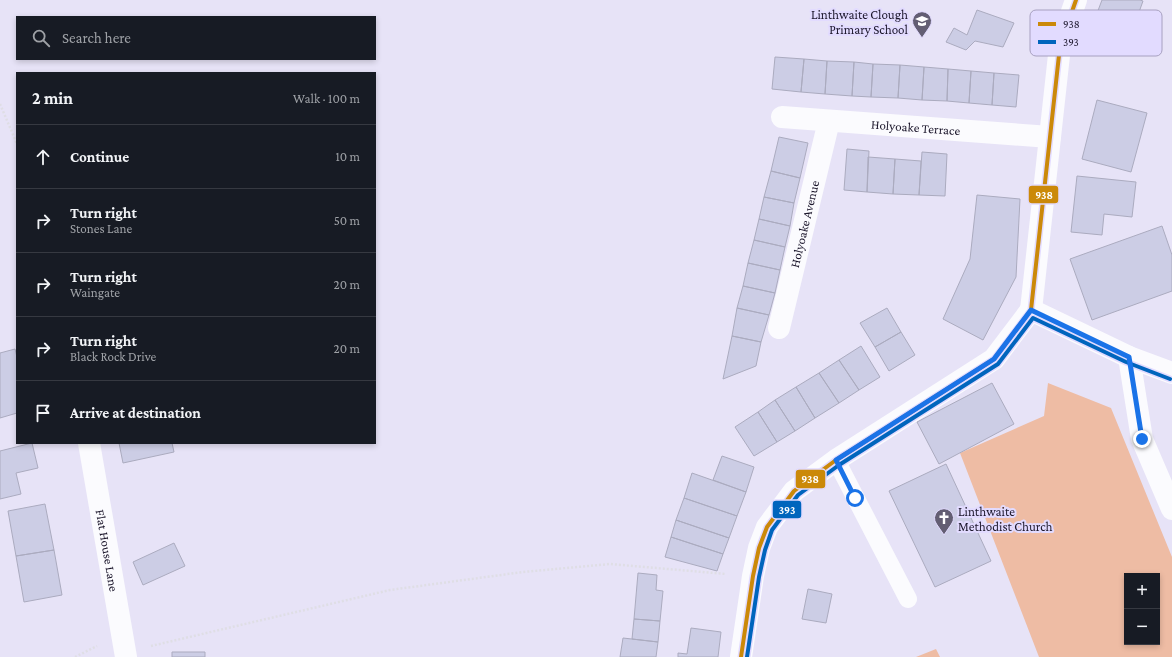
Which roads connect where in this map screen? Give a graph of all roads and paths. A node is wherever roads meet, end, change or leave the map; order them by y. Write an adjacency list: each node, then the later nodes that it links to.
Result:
1 (1076, 0): 2 (street)
2 (1073, 10)
3 (1059, 56): 7 (street)
4 (0, 104): 8 (path)
5 (782, 117): 6 (street, Holyoake Terrace)
6 (829, 121): 7 (street, Holyoake Terrace); 10 (street, Holyoake Avenue)
7 (1050, 137): 9 (street)
8 (16, 142)
9 (1031, 310): 11 (street); 14 (street)
10 (779, 328)
11 (1129, 357): 12 (street); 15 (street)
12 (1172, 373)
13 (89, 444): 18 (street, Flat House Lane)
14 (836, 460): 16 (street); 17 (lane)
15 (1172, 509)
16 (753, 576): 18 (path); 19 (street)
17 (908, 599)
18 (126, 654)
19 (742, 657)

